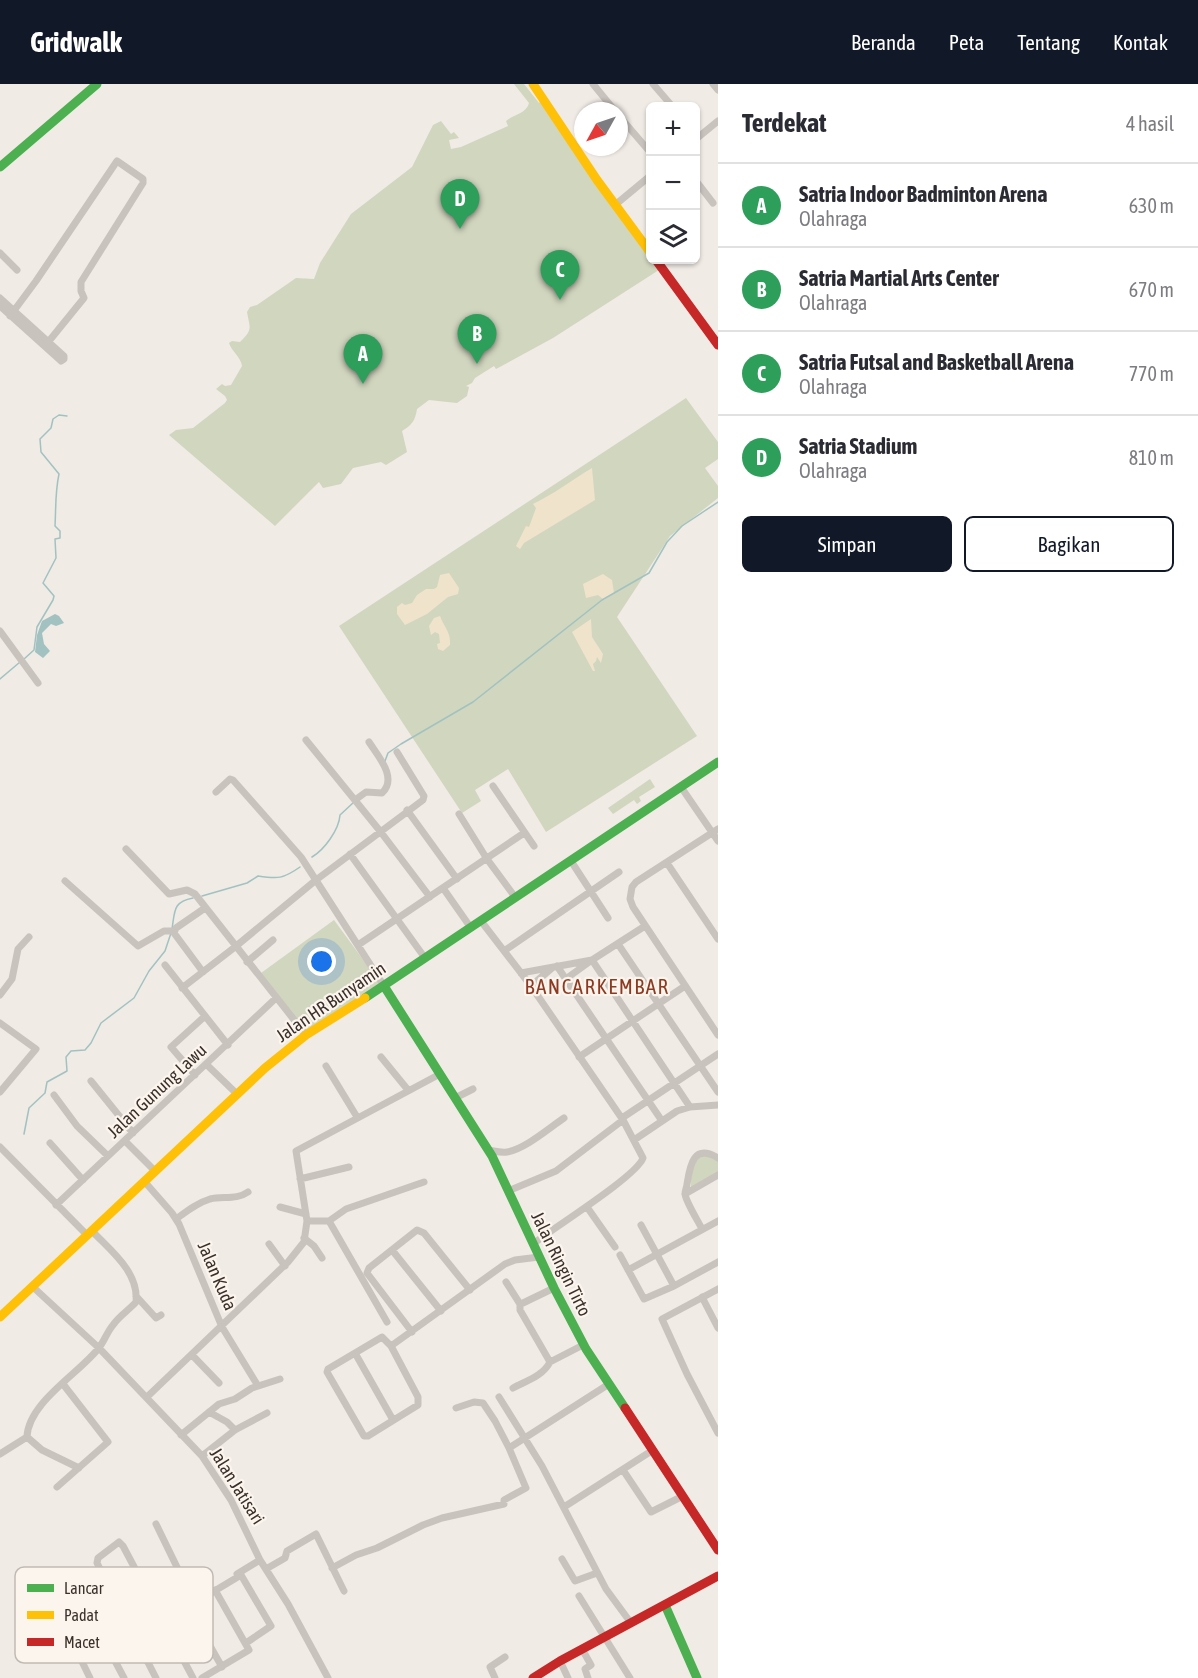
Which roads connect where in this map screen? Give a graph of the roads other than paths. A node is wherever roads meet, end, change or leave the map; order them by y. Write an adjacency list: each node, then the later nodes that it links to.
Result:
1 (97, 84): 13 (street)
2 (533, 84): 17 (street)
3 (593, 84): 7 (street)
4 (653, 84): 8 (street)
5 (713, 84): 6 (street)
6 (718, 90)
7 (608, 102)
8 (669, 102)
9 (718, 121): 11 (street)
10 (628, 126): 12 (street)
11 (700, 134)
12 (646, 146)
13 (0, 167)
14 (646, 180): 17 (street)
15 (700, 186): 16 (street)
16 (713, 203)
17 (615, 205): 18 (street)
18 (646, 245)
19 (0, 253): 21 (street)
20 (659, 264): 25 (street)
21 (17, 270)
22 (0, 298): 24 (street)
23 (0, 306): 24 (street)
24 (12, 313): 24 (street)
25 (718, 345)
26 (0, 630): 27 (street)
27 (38, 683)
28 (306, 740): 35 (street)
29 (369, 742): 35 (street)
30 (397, 752): 36 (street)
31 (718, 762): 33 (street, Jalan HR Bunyamin)
32 (493, 786): 40 (street)
33 (681, 787): 39 (street); 46 (street, Jalan HR Bunyamin)
34 (216, 792): 50 (street)
35 (355, 800): 38 (street)
36 (407, 810): 38 (street); 49 (street)
37 (459, 814): 45 (street)
38 (380, 831): 44 (street); 54 (street)
39 (715, 831): 41 (street); 47 (street)
40 (524, 834): 42 (street); 45 (street)
41 (718, 841)
42 (534, 846)
43 (126, 849): 56 (street)
44 (351, 854): 50 (street); 58 (street)
45 (487, 858): 49 (street); 55 (street)
46 (571, 861): 53 (street); 55 (street, Jalan HR Bunyamin)
47 (667, 863): 60 (street); 64 (street)
48 (619, 872): 53 (street)
49 (457, 879): 52 (street)
50 (316, 880): 67 (street); 68 (street)
51 (65, 881): 62 (street)
52 (443, 888): 54 (street); 61 (street)
53 (591, 892): 57 (street); 69 (street)
54 (430, 897): 58 (street)
55 (515, 897): 59 (street, Jalan HR Bunyamin)
56 (205, 908): 62 (street); 68 (street)
57 (608, 918)
58 (397, 919): 67 (street); 70 (street)
59 (481, 921): 61 (street, Jalan HR Bunyamin); 69 (street)
60 (645, 926): 66 (street); 80 (street)
61 (471, 928): 70 (street, Jalan HR Bunyamin)
62 (172, 931): 75 (street)
63 (29, 937): 82 (street)
64 (718, 939)
65 (273, 940): 72 (street)
66 (618, 944): 71 (street); 84 (street)
67 (358, 945): 78 (street)
68 (235, 947): 72 (street); 75 (street)
69 (504, 951): 76 (street)
70 (425, 958): 78 (street, Jalan HR Bunyamin)
71 (592, 960): 74 (street); 77 (street); 86 (street)
72 (247, 962): 83 (street)
73 (165, 965): 81 (street)
74 (556, 966): 76 (street); 77 (street); 79 (street)
75 (202, 972): 81 (street)
76 (521, 973): 79 (street)
77 (567, 978): 90 (street)
78 (384, 986): 88 (street, Jalan HR Bunyamin); 98 (street, Jalan Ringin Tirto)
79 (531, 986): 94 (street)
80 (685, 986): 84 (street); 89 (street)
81 (182, 988): 85 (street)
82 (0, 995)
83 (276, 998): 88 (street); 91 (street, Jalan Gunung Lawu)
84 (658, 1004): 86 (street); 97 (street)
85 (204, 1017): 91 (street); 99 (street)
86 (633, 1021): 90 (street); 101 (street)
87 (0, 1023): 104 (street)
88 (306, 1035): 106 (street, Jalan HR Bunyamin)
89 (718, 1035)
90 (607, 1038): 94 (street); 109 (street)
91 (228, 1046): 95 (street, Jalan Gunung Lawu)
92 (718, 1054): 97 (street)
93 (381, 1057): 103 (street)
94 (579, 1057): 114 (street)
95 (207, 1065): 99 (street, Jalan Gunung Lawu); 106 (street)
96 (326, 1066): 112 (street)
97 (700, 1066): 101 (street); 105 (street)
98 (440, 1074): 103 (street); 108 (street, Jalan Ringin Tirto)
99 (195, 1076): 116 (street, Jalan Gunung Lawu)
100 (91, 1081): 116 (street)
101 (674, 1082): 109 (street); 111 (street)
102 (473, 1089): 108 (street)
103 (408, 1090): 112 (street)
104 (0, 1092)
105 (718, 1092)
106 (237, 1094): 125 (street, Jalan HR Bunyamin)
107 (54, 1095): 122 (street)
108 (455, 1098): 121 (street, Jalan Ringin Tirto)
109 (648, 1100): 114 (street); 115 (street)
110 (718, 1105): 111 (street)
111 (690, 1107): 115 (street)
112 (357, 1117): 127 (street)
113 (564, 1118): 121 (street)
114 (622, 1119): 117 (street); 131 (street)
115 (662, 1121): 117 (street)
116 (133, 1133): 118 (street, Jalan Gunung Lawu)
117 (634, 1140): 136 (street)
118 (125, 1141): 122 (street, Jalan Gunung Lawu); 125 (street)
119 (50, 1143): 128 (street)
120 (0, 1147): 134 (street)
121 (488, 1150): 131 (street, Jalan Ringin Tirto)
122 (108, 1156): 128 (street, Jalan Gunung Lawu)
123 (718, 1158): 133 (street)
124 (349, 1167): 127 (street)
125 (155, 1172): 129 (street, Jalan HR Bunyamin)
126 (718, 1174): 133 (street)
127 (300, 1179): 137 (street)
128 (83, 1180): 134 (street, Jalan Gunung Lawu)
129 (144, 1181): 138 (street, Jalan Kuda); 143 (street, Jalan HR Bunyamin)
130 (424, 1182): 139 (street)
131 (508, 1191): 146 (street, Jalan Ringin Tirto)
132 (248, 1192): 138 (street)
133 (685, 1194): 142 (street)
134 (56, 1205): 143 (street)
135 (280, 1207): 137 (street)
136 (587, 1207): 146 (street); 147 (street)
137 (306, 1218): 139 (street); 144 (street)
138 (176, 1219): 169 (street, Jalan Kuda)
139 (329, 1221): 168 (street)
140 (718, 1221): 142 (street)
141 (641, 1225): 149 (street)
142 (702, 1229): 149 (street)
143 (89, 1233): 158 (street, Jalan HR Bunyamin); 162 (street)
144 (304, 1238): 152 (street); 154 (street)
145 (269, 1244): 154 (street)
146 (533, 1244): 151 (street, Jalan Ringin Tirto)
147 (615, 1246)
148 (392, 1250): 161 (street); 165 (street); 171 (street)
149 (657, 1254): 155 (street); 157 (street)
150 (620, 1255): 155 (street)
151 (539, 1257): 159 (street, Jalan Ringin Tirto); 161 (street)
152 (322, 1258)
153 (718, 1263): 157 (street)
154 (285, 1266): 169 (street)
155 (628, 1270): 157 (street)
156 (506, 1282): 164 (street)
157 (674, 1286)
158 (33, 1287): 167 (street, Jalan HR Bunyamin); 174 (street, Jalan Jatisari)
159 (554, 1288): 164 (street); 172 (street, Jalan Ringin Tirto)
160 (718, 1288): 163 (street)
161 (470, 1290): 165 (street)
162 (136, 1296): 166 (street); 174 (street)
163 (702, 1297): 170 (street); 190 (street)
164 (520, 1304): 177 (street)
165 (441, 1311): 171 (street)
166 (161, 1316)
167 (0, 1317)
168 (387, 1322)
169 (222, 1327): 176 (street); 182 (street, Jalan Kuda)
170 (718, 1328)
171 (412, 1332): 173 (street)
172 (583, 1345): 177 (street); 181 (street, Jalan Ringin Tirto)
173 (392, 1346): 175 (street); 189 (street)
174 (99, 1348): 179 (street); 184 (street, Jalan Jatisari)
175 (355, 1353): 189 (street); 189 (street)
176 (192, 1355): 180 (street); 184 (street)
177 (550, 1362): 183 (street)
178 (280, 1379): 182 (street)
179 (63, 1383): 193 (street); 199 (street)
180 (219, 1383)
181 (609, 1384): 194 (street); 196 (street, Jalan Ringin Tirto)
182 (258, 1386): 187 (street)
183 (513, 1388)
184 (147, 1397): 192 (street, Jalan Jatisari)
185 (499, 1397): 194 (street)
186 (456, 1408): 195 (street)
187 (209, 1412): 191 (street); 192 (street)
188 (267, 1413): 191 (street)
189 (393, 1420)
190 (717, 1428)
191 (235, 1430): 198 (street)
192 (181, 1435): 198 (street, Jalan Jatisari)
193 (27, 1437): 197 (street); 199 (street)
194 (524, 1437): 195 (street); 203 (street)
195 (509, 1448): 211 (street)
196 (654, 1450): 200 (street); 202 (street, Jalan Ringin Tirto)
197 (0, 1454)
198 (202, 1456): 207 (street, Jalan Jatisari)
199 (79, 1468): 201 (street)
200 (623, 1470): 202 (street); 203 (street)
201 (57, 1487)
202 (683, 1496): 205 (street, Jalan Ringin Tirto)
203 (564, 1508): 213 (street)
204 (156, 1524): 210 (street)
205 (718, 1550)
206 (562, 1559): 213 (street)
207 (261, 1560): 212 (street, Jalan Jatisari); 215 (street)
208 (100, 1567): 209 (street)
209 (134, 1567)
210 (177, 1567)
211 (332, 1568): 212 (street); 217 (street)
212 (266, 1569): 237 (street, Jalan Jatisari)
213 (597, 1573): 220 (street)
214 (718, 1576): 219 (street)
215 (213, 1588)
216 (215, 1590): 222 (street); 222 (street)
217 (344, 1591)
218 (579, 1596): 221 (street)
219 (665, 1605): 220 (street); 243 (street)
220 (631, 1623): 221 (street)
221 (604, 1638): 223 (street); 242 (street)
222 (246, 1644): 231 (street)
223 (582, 1649): 226 (street); 241 (street)
224 (213, 1651): 231 (street)
225 (505, 1658): 238 (street)
226 (560, 1661): 239 (street); 240 (street)
227 (83, 1663): 233 (street)
228 (116, 1663): 234 (street)
229 (146, 1663): 232 (street)
230 (184, 1663): 235 (street)
231 (222, 1667): 236 (street)
232 (152, 1677)
233 (90, 1678)
234 (124, 1678)
235 (192, 1678)
236 (202, 1678)
237 (328, 1678)
238 (495, 1678)
239 (533, 1678)
240 (568, 1678)
241 (588, 1678)
242 (630, 1678)
243 (697, 1678)

